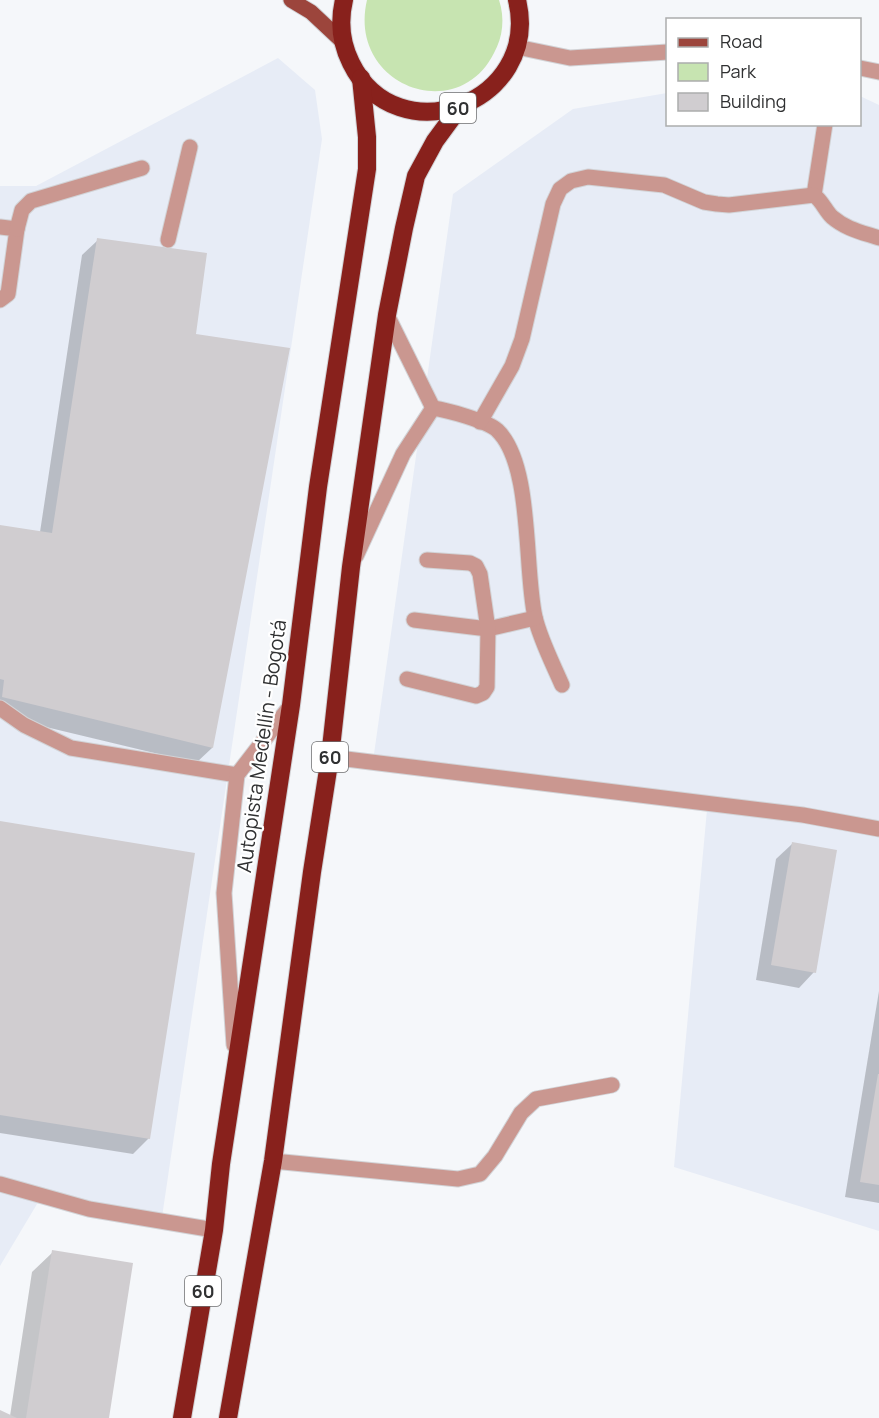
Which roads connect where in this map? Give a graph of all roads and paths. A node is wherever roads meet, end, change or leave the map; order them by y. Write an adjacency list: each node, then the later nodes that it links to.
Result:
1 (291, 0): 4 (main road)
2 (344, 0): 4 (highway, Autopista Medellín - Bogotá / 60)
3 (518, 0): 5 (highway, Autopista Medellín - Bogotá / 60)
4 (343, 42): 9 (highway, Autopista Medellín - Bogotá / 60)
5 (517, 46): 6 (street); 10 (highway, Autopista Medellín - Bogotá / 60)
6 (666, 52)
7 (861, 68): 8 (street)
8 (879, 72)
9 (361, 78): 10 (highway, Autopista Medellín - Bogotá / 60); 30 (highway, Autopista Medellín - Bogotá / 60)
10 (460, 107): 20 (highway, Autopista Medellín - Bogotá / 60)
11 (825, 126): 14 (street)
12 (190, 147): 18 (street)
13 (142, 168): 16 (street)
14 (814, 195): 17 (street); 22 (street)
15 (0, 227): 16 (street)
16 (17, 229): 19 (street)
17 (879, 238)
18 (168, 240)
19 (0, 300)
20 (387, 315): 21 (street); 24 (highway, Autopista Medellín - Bogotá / 60)
21 (433, 408): 22 (street); 24 (street)
22 (480, 422): 25 (street)
23 (427, 560): 27 (street)
24 (351, 567): 32 (highway, Autopista Medellín - Bogotá / 60)
25 (535, 618): 27 (street); 29 (street)
26 (414, 620): 27 (street)
27 (488, 630): 28 (street)
28 (407, 679)
29 (562, 685)
30 (291, 705): 33 (street); 35 (highway, Autopista Medellín - Bogotá / 60)
31 (0, 708): 33 (street)
32 (330, 757): 34 (street); 37 (highway, Autopista Medellín - Bogotá / 60)
33 (237, 775): 35 (street)
34 (879, 829)
35 (236, 1068): 39 (highway, Autopista Medellín - Bogotá / 60)
36 (612, 1085): 37 (street)
37 (273, 1161): 41 (highway, Autopista Medellín - Bogotá / 60)
38 (0, 1184): 39 (street)
39 (214, 1230): 40 (highway, Autopista Medellín - Bogotá / 60)
40 (182, 1418)
41 (228, 1418)

